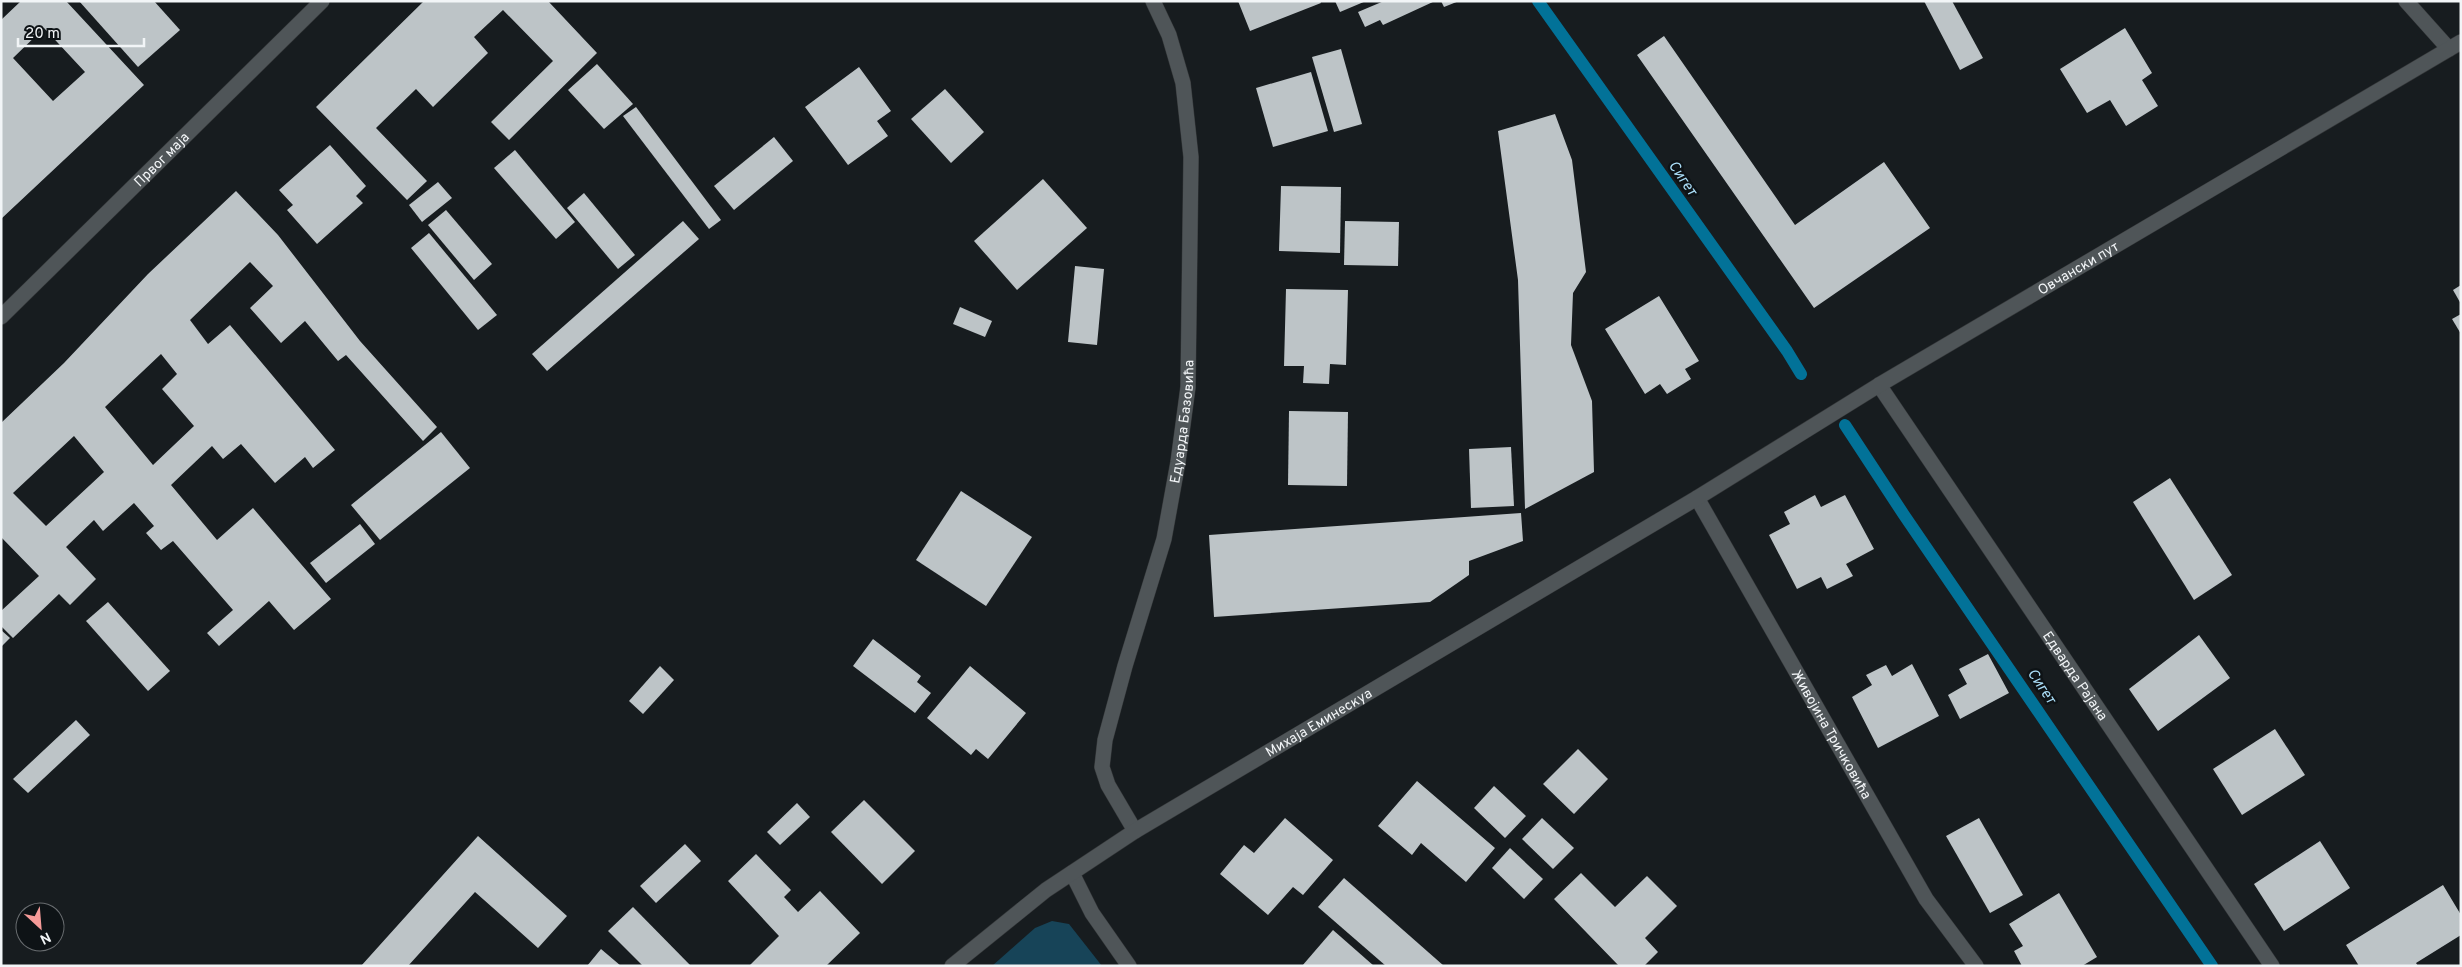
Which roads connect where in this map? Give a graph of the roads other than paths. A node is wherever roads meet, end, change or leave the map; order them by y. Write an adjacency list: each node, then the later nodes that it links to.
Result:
1 (322, 1): 5 (street, Првог маја)
2 (1153, 1): 8 (street, Едуарда Базовића)
3 (2406, 1): 4 (street)
4 (2455, 46): 6 (street, Овчански пут)
5 (1, 317)
6 (1879, 385): 7 (street, Овчански пут); 13 (street, Едварда Рајана)
7 (1697, 498): 8 (street, Михаја Еминескуа); 12 (street, Живојина Тричковића)
8 (1135, 831): 9 (street, Михаја Еминескуа)
9 (1072, 873): 10 (street, Михаја Еминескуа); 11 (street)
10 (952, 966)
11 (1130, 966)
12 (1976, 966)
13 (2272, 966)

